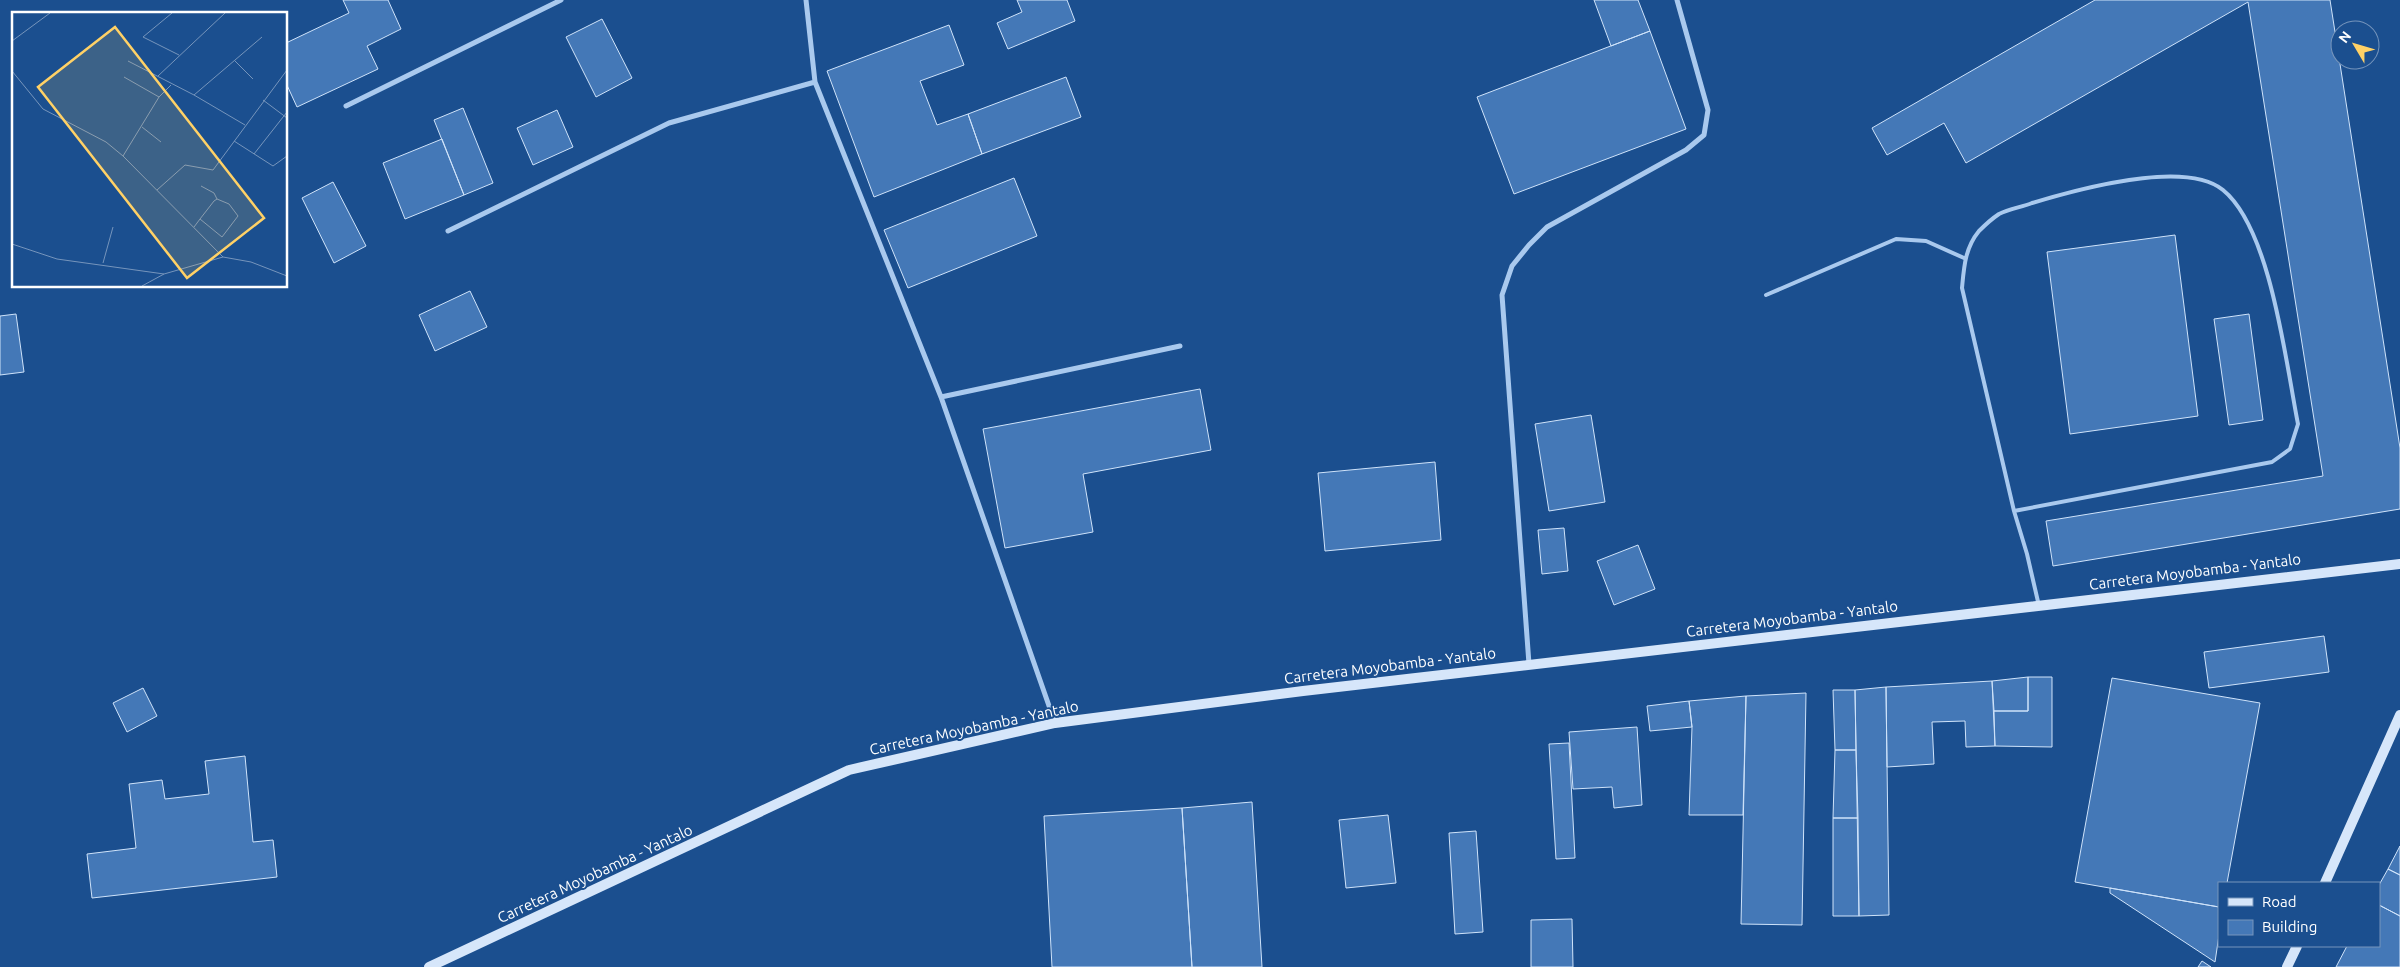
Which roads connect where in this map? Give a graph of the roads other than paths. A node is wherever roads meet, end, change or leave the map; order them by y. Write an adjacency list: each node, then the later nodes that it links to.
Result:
1 (561, 0): 5 (street)
2 (806, 0): 4 (street)
3 (1677, 0): 14 (street)
4 (815, 82): 6 (street); 10 (street)
5 (346, 106)
6 (448, 231)
7 (1964, 258): 8 (lane); 11 (lane); 11 (lane)
8 (1766, 295)
9 (1180, 346): 10 (street)
10 (941, 397): 16 (street)
11 (2014, 511): 13 (lane)
12 (2400, 564): 13 (main road, Carretera Moyobamba - Yantalo)
13 (2038, 606): 14 (main road, Carretera Moyobamba - Yantalo)
14 (1529, 664): 16 (main road, Carretera Moyobamba - Yantalo)
15 (2400, 715): 17 (main road)
16 (1055, 723): 19 (main road, Carretera Moyobamba - Yantalo)
17 (2325, 882)
18 (2297, 947): 20 (main road)
19 (429, 967)
20 (2287, 967)

